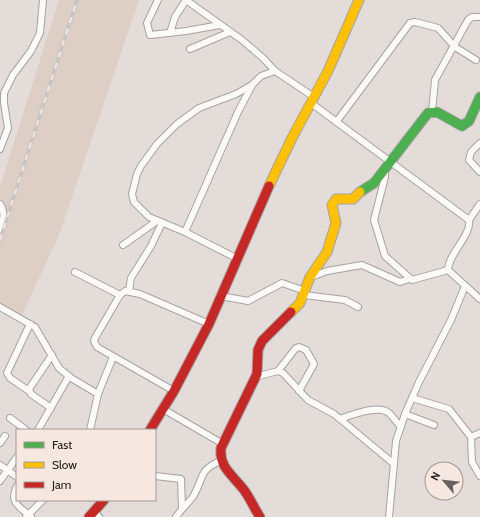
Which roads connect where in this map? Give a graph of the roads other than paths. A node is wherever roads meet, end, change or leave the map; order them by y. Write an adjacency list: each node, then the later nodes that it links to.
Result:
1 (43, 0): 19 (street)
2 (158, 0): 8 (street)
3 (359, 0): 15 (street)
4 (191, 1): 6 (street); 8 (street)
5 (480, 17): 9 (street)
6 (220, 25): 7 (street); 8 (street)
7 (230, 32): 10 (street); 12 (street)
8 (170, 34)
9 (454, 45): 11 (street); 16 (street); 17 (street)
10 (190, 49)
11 (476, 60)
12 (275, 71): 13 (street); 15 (street)
13 (252, 85): 26 (street); 28 (street)
14 (480, 97): 16 (street)
15 (312, 100): 17 (street); 30 (street)
16 (432, 112): 20 (street)
17 (337, 121): 20 (street)
18 (480, 143): 22 (street)
19 (0, 149)
20 (390, 161): 21 (street); 25 (street)
21 (384, 170): 33 (street); 34 (street)
22 (480, 172)
23 (0, 204): 27 (street)
24 (480, 204): 25 (street)
25 (469, 220): 31 (street)
26 (160, 222): 28 (street); 29 (street); 36 (street)
27 (0, 230)
28 (185, 232): 30 (street)
29 (123, 245)
30 (238, 259): 39 (street)
31 (448, 270): 34 (street); 35 (street)
32 (75, 272): 38 (street)
33 (310, 277): 34 (street); 37 (street)
34 (409, 279)
35 (465, 286): 40 (street); 54 (street)
36 (129, 290): 38 (street); 44 (street)
37 (305, 293): 39 (street); 42 (street); 49 (street)
38 (120, 295): 46 (street)
39 (221, 296): 44 (street)
40 (480, 299)
41 (0, 307): 43 (street)
42 (358, 307)
43 (30, 324): 45 (street); 50 (street)
44 (209, 324): 51 (street)
45 (52, 355): 48 (street); 50 (street)
46 (113, 357): 51 (street); 53 (street)
47 (278, 372): 49 (street); 52 (street); 52 (street)
48 (69, 376): 53 (street); 55 (street)
49 (255, 377): 70 (street)
50 (29, 391): 55 (street)
51 (174, 391): 56 (street)
52 (299, 391): 59 (street)
53 (98, 394): 64 (street)
54 (412, 398): 57 (street); 68 (street)
55 (52, 408): 63 (street)
56 (163, 409): 65 (street); 70 (street)
57 (405, 414): 60 (street); 61 (street)
58 (10, 418): 62 (street)
59 (340, 419): 61 (street); 74 (street)
60 (434, 425)
61 (401, 427): 74 (street)
62 (25, 429)
63 (39, 429)
64 (90, 429)
65 (151, 429)
66 (480, 433): 68 (street)
67 (5, 436): 69 (street)
68 (471, 437): 77 (street)
69 (0, 443)
70 (223, 444): 72 (street)
71 (16, 459): 75 (street)
72 (222, 460): 83 (street); 87 (street)
73 (0, 464): 75 (street)
74 (394, 464): 88 (street)
75 (7, 470): 78 (street); 79 (street)
76 (156, 476): 83 (street)
77 (480, 476)
78 (16, 477)
79 (0, 481)
80 (16, 488): 85 (street)
81 (43, 501): 85 (street)
82 (101, 501): 84 (street)
83 (182, 508): 86 (street)
84 (94, 515)
85 (29, 516)
86 (176, 517)
87 (260, 517)
88 (389, 517)

